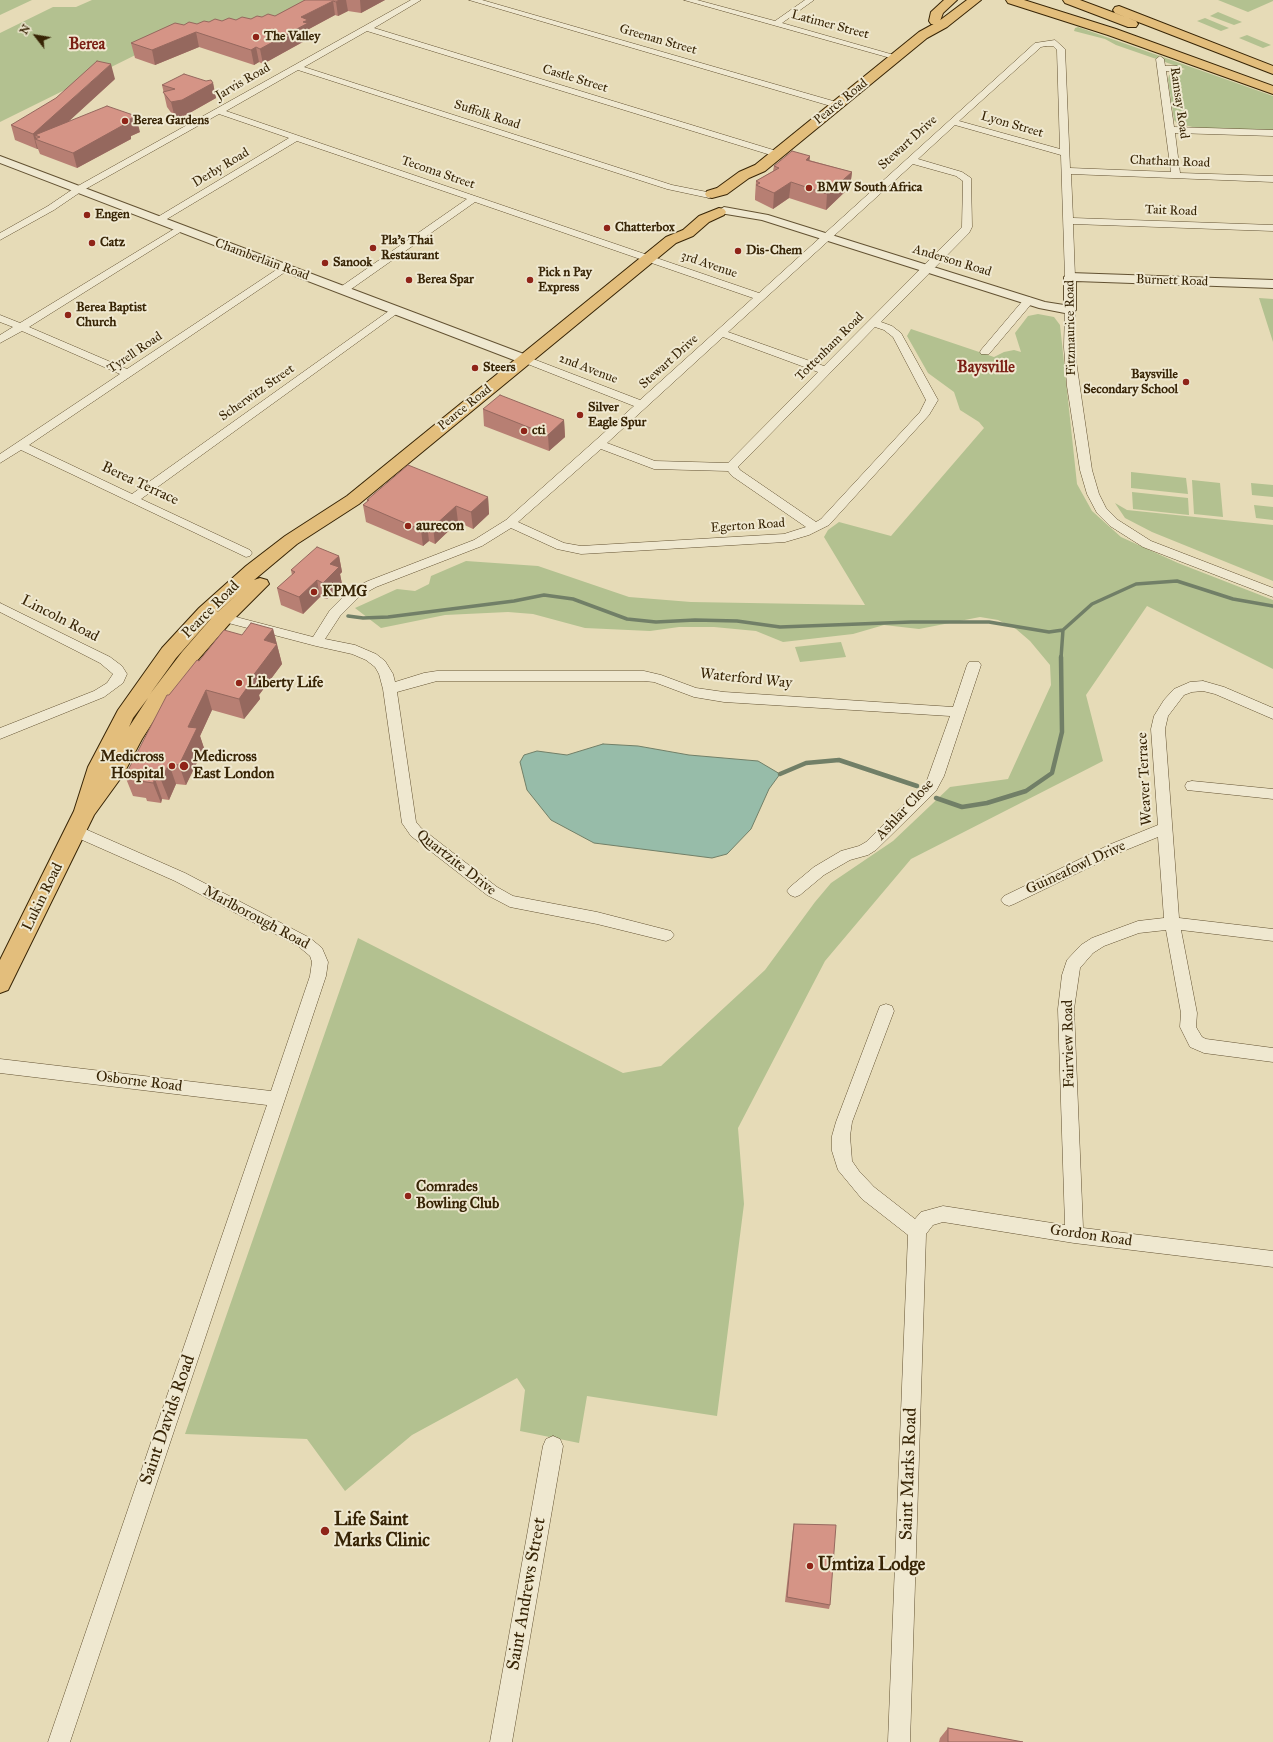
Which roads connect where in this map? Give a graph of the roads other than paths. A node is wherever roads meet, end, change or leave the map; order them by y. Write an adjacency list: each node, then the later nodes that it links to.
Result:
1 (417, 0): 14 (street, Jarvis Road)
2 (472, 0): 24 (street, Greenan Street)
3 (688, 0): 13 (street, Latimer Street)
4 (810, 0): 13 (street)
5 (951, 0): 12 (main road)
6 (960, 0): 12 (main road, Pearce Road)
7 (975, 0): 15 (main road, Pearce Road)
8 (1012, 0): 23 (main road)
9 (1070, 0): 22 (main road)
10 (1093, 0): 21 (main road)
11 (1132, 2): 18 (main road)
12 (935, 21): 15 (main road, Pearce Road)
13 (776, 24): 16 (street, Latimer Street)
14 (366, 28): 19 (street, Jarvis Road); 31 (street, Castle Street)
15 (923, 35): 16 (main road, Pearce Road)
16 (897, 57): 24 (main road, Pearce Road)
17 (1019, 63): 26 (street, Stewart Drive); 30 (street, Fitzmaurice Road)
18 (1273, 63)
19 (297, 67): 25 (street, Jarvis Road); 40 (street, Suffolk Road)
20 (1177, 69): 27 (street, Ramsay Road)
21 (1273, 70)
22 (1273, 79)
23 (1273, 90)
24 (837, 105): 31 (main road, Pearce Road)
25 (218, 111): 29 (street, Tecoma Street); 38 (street, Jarvis Road)
26 (953, 122): 30 (street, Lyon Street); 33 (street, Stewart Drive)
27 (1170, 130): 28 (street); 36 (street, Ramsay Road)
28 (1273, 133)
29 (296, 138): 39 (street, Tecoma Street); 42 (street, Derby Road)
30 (1065, 153): 35 (street, Fitzmaurice Road)
31 (777, 154): 34 (main road, Pearce Road)
32 (0, 159): 38 (street, Chamberlain Road)
33 (910, 160): 47 (street, Stewart Drive); 51 (street, Tottenham Road)
34 (760, 168): 40 (main road, Pearce Road); 41 (main road, Pearce Road)
35 (1066, 171): 36 (street, Chatham Road); 43 (street, Fitzmaurice Road)
36 (1176, 175): 37 (street, Chatham Road)
37 (1273, 179)
38 (79, 189): 42 (street, Chamberlain Road); 46 (street, Jarvis Road)
39 (474, 199): 49 (street, Tecoma Street); 54 (street)
40 (705, 199): 41 (main road); 48 (main road, Pearce Road)
41 (728, 206): 47 (street, Anderson Road); 48 (main road, Pearce Road)
42 (159, 220): 44 (street, Chamberlain Road)
43 (1069, 221): 45 (street, Tait Road); 52 (street, Fitzmaurice Road)
44 (179, 228): 50 (street, Chamberlain Road); 61 (street)
45 (1273, 228)
46 (0, 237)
47 (826, 237): 51 (street, Anderson Road); 55 (street, Stewart Drive)
48 (671, 240): 49 (main road, Pearce Road)
49 (648, 259): 55 (street, 3rd Avenue); 65 (main road, Pearce Road)
50 (286, 268): 54 (street, Chamberlain Road); 67 (street, Tyrell Road)
51 (927, 269): 56 (street, Anderson Road); 60 (street, Tottenham Road)
52 (1070, 277): 53 (street, Burnett Road); 58 (street, Fitzmaurice Road)
53 (1273, 284)
54 (343, 290): 57 (street, Chamberlain Road)
55 (761, 297): 62 (street, Stewart Drive)
56 (1028, 300): 58 (street, Anderson Road); 64 (street)
57 (397, 310): 65 (street, Chamberlain Road); 73 (street, Scherwitz Street)
58 (1070, 310): 78 (street, Fitzmaurice Road)
59 (0, 318): 61 (street)
60 (874, 323): 66 (street, Tottenham Road); 76 (street, Egerton Road)
61 (22, 327): 63 (street); 67 (street)
62 (722, 333): 66 (street); 68 (street, Stewart Drive)
63 (0, 340)
64 (985, 352)
65 (524, 360): 68 (street, 2nd Avenue); 74 (main road, Pearce Road)
66 (826, 371): 72 (street, Tottenham Road)
67 (128, 374): 70 (street, Tyrell Road)
68 (642, 405): 69 (street, Stewart Drive)
69 (599, 444): 72 (street); 75 (street, Stewart Drive)
70 (21, 446): 71 (street, Tyrell Road); 73 (street, Berea Terrace)
71 (0, 459)
72 (732, 467): 76 (street)
73 (133, 499): 77 (street, Berea Terrace)
74 (353, 500): 80 (main road, Pearce Road); 81 (main road, Pearce Road)
75 (510, 523): 76 (street, Egerton Road); 82 (street, Stewart Drive)
76 (815, 527)
77 (246, 552)
78 (1273, 593)
79 (0, 607): 89 (street, Lincoln Road)
80 (206, 612): 81 (street); 83 (main road, Pearce Road)
81 (223, 618): 82 (street); 84 (main road, Pearce Road)
82 (316, 642): 86 (street)
83 (169, 653): 92 (main road, Lukin Road)
84 (189, 657): 92 (main road, Lukin Road)
85 (974, 665): 87 (street, Ashlar Close)
86 (390, 686): 87 (street, Waterford Way); 98 (street, Quartzite Drive)
87 (958, 712): 95 (street, Ashlar Close)
88 (1273, 714): 93 (street, Weaver Terrace)
89 (0, 734)
90 (1192, 786): 91 (street)
91 (1273, 794)
92 (86, 811): 94 (main road, Lukin Road)
93 (1165, 828): 96 (street, Guineafowl Drive); 97 (street, Weaver Terrace)
94 (76, 831): 100 (main road, Lukin Road); 104 (street, Marlborough Road)
95 (795, 891)
96 (1009, 900)
97 (1172, 922): 99 (street, Fairview Road); 102 (street, Weaver Terrace); 106 (street, Fairview Road)
98 (666, 935)
99 (1273, 935)
100 (0, 983)
101 (886, 1011): 105 (street)
102 (1273, 1055)
103 (0, 1066): 104 (street, Osborne Road)
104 (278, 1099): 109 (street, Saint Davids Road)
105 (917, 1231): 106 (street, Gordon Road); 111 (street, Saint Marks Road)
106 (1074, 1235): 107 (street, Gordon Road)
107 (1273, 1259)
108 (553, 1446): 110 (street, Saint Andrews Street)
109 (59, 1742)
110 (501, 1742)
111 (899, 1742)

